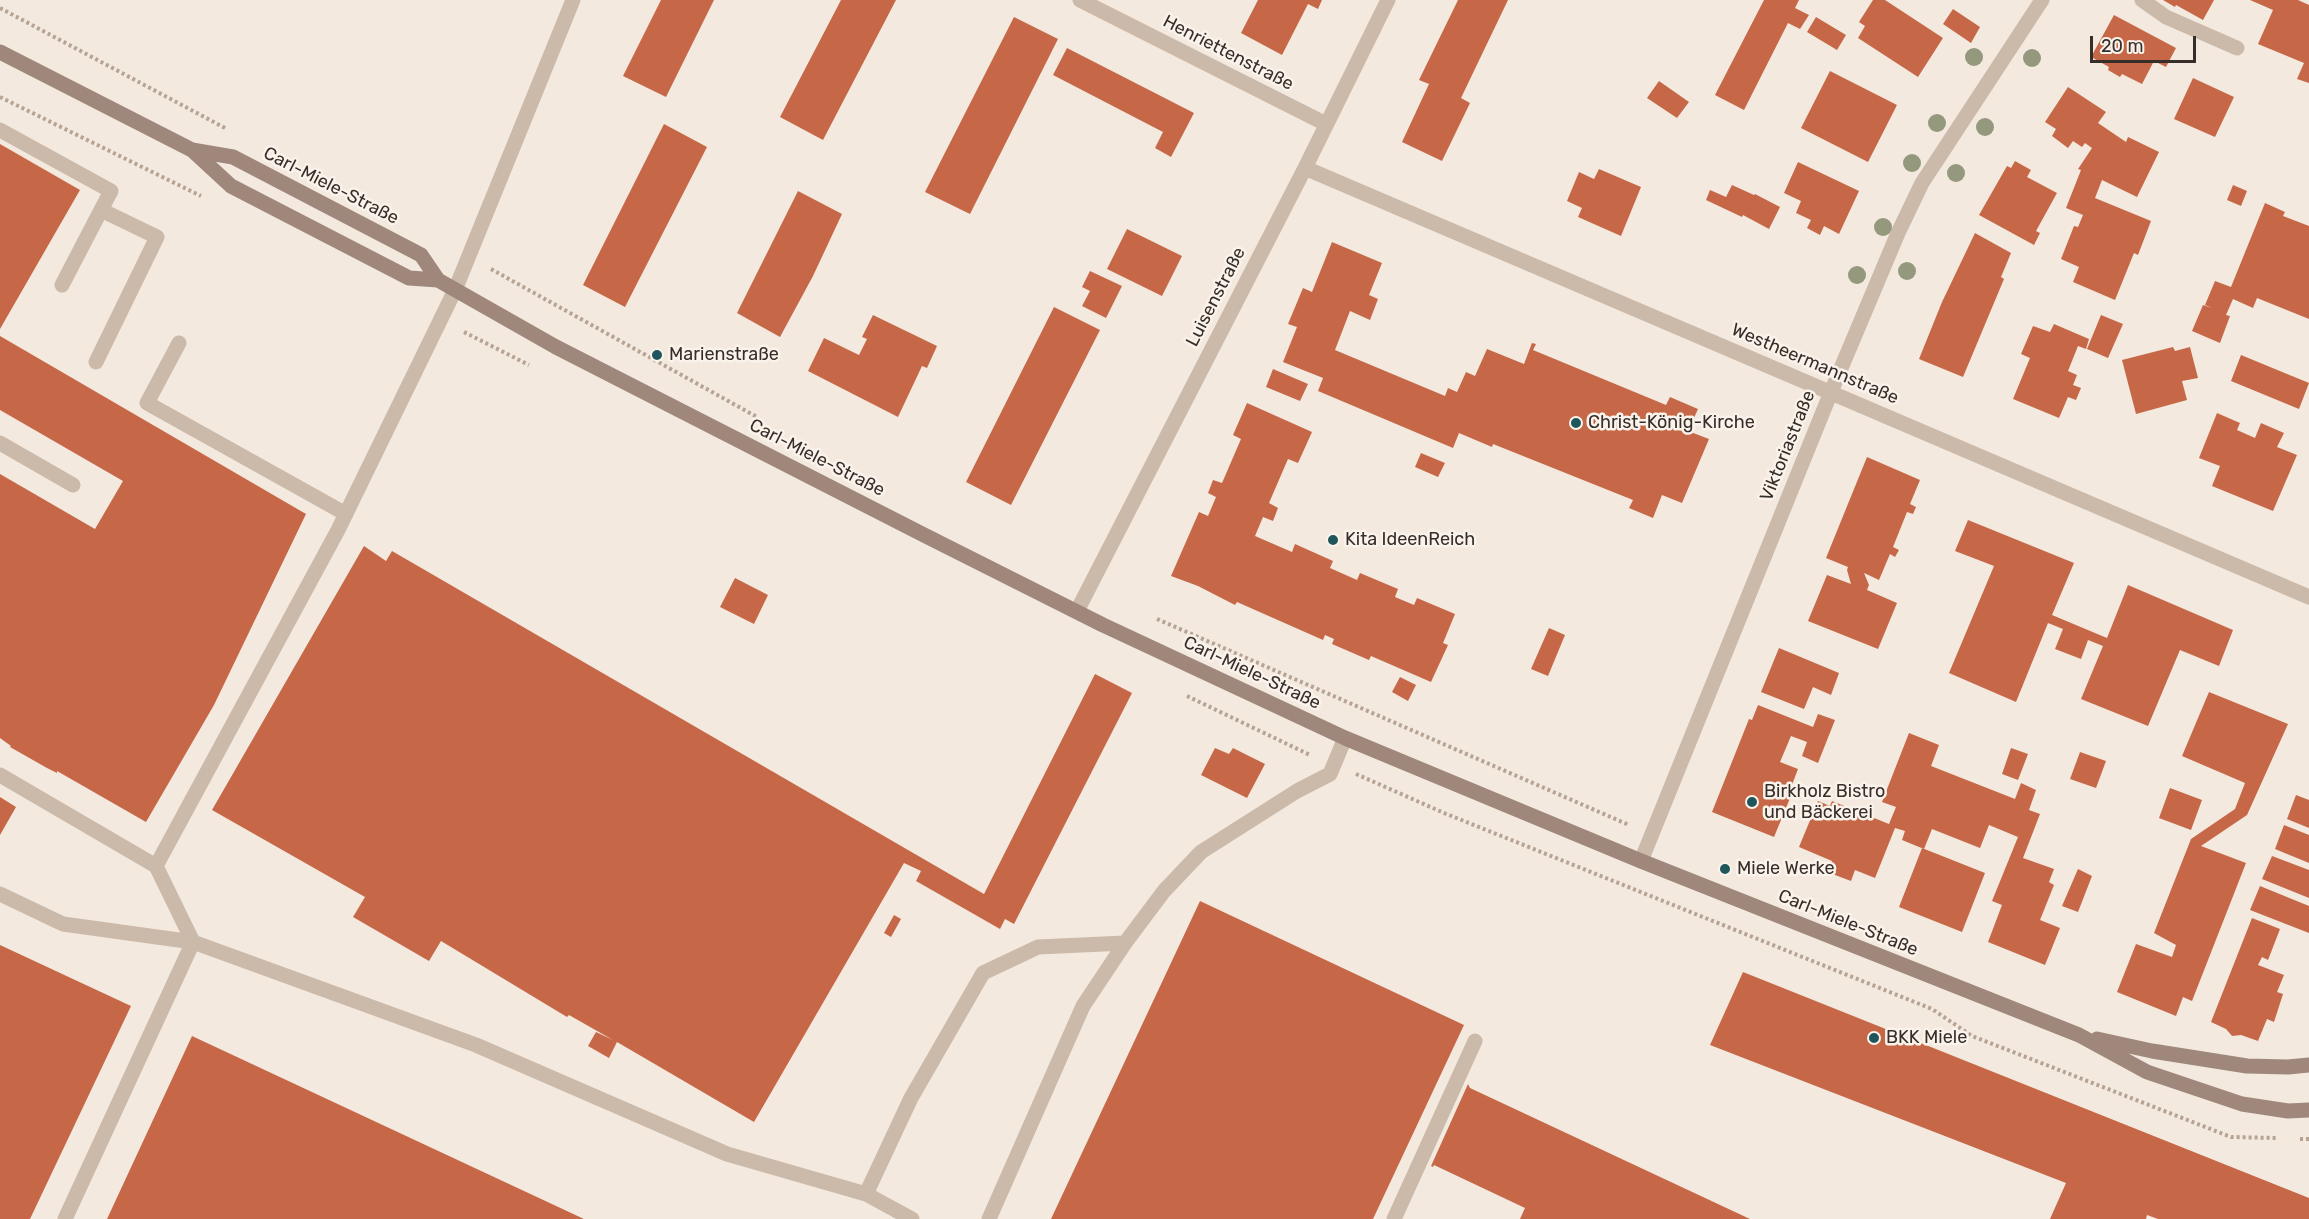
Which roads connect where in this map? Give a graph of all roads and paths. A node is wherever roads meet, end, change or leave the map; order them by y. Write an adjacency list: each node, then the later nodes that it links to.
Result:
1 (573, 0): 18 (street)
2 (1080, 0): 9 (street, Henriettenstraße)
3 (1388, 0): 9 (street, Luisenstraße)
4 (2042, 0): 21 (street, Viktoriastraße)
5 (2142, 0): 7 (street)
6 (0, 8): 11 (path)
7 (2237, 48)
8 (0, 52): 12 (street, Carl-Miele-Straße)
9 (1326, 124): 13 (street, Luisenstraße)
10 (0, 130): 14 (street)
11 (228, 130)
12 (192, 150): 16 (street, Carl-Miele-Straße); 16 (street, Carl-Miele-Straße)
13 (1305, 168): 21 (street, Westheermannstraße); 27 (street, Luisenstraße)
14 (101, 210): 17 (street); 20 (street)
15 (495, 272): 22 (path)
16 (438, 280): 18 (street, Carl-Miele-Straße)
17 (62, 285)
18 (455, 290): 25 (street); 27 (street, Carl-Miele-Straße)
19 (179, 343): 25 (street)
20 (96, 362)
21 (1831, 392): 26 (street, Westheermannstraße); 33 (street, Viktoriastraße)
22 (766, 423)
23 (0, 443): 24 (street)
24 (73, 485)
25 (346, 514): 34 (street)
26 (2309, 597)
27 (1077, 611): 29 (street, Carl-Miele-Straße)
28 (1149, 615): 32 (path)
29 (1345, 738): 33 (street, Carl-Miele-Straße); 37 (street)
30 (0, 775): 34 (street)
31 (1408, 797): 42 (path)
32 (1635, 827)
33 (1641, 861): 38 (street, Carl-Miele-Straße)
34 (156, 866): 36 (street)
35 (0, 894): 36 (street)
36 (193, 942): 45 (street); 46 (street)
37 (1125, 943): 45 (street); 48 (street)
38 (2079, 1035): 40 (street, Carl-Miele-Straße); 41 (street, Carl-Miele-Straße)
39 (1474, 1041): 49 (street)
40 (2309, 1065)
41 (2309, 1110)
42 (2287, 1138)
43 (2298, 1139): 44 (path)
44 (2309, 1139)
45 (866, 1194): 47 (street)
46 (65, 1219)
47 (912, 1219)
48 (989, 1219)
49 (1394, 1219)

